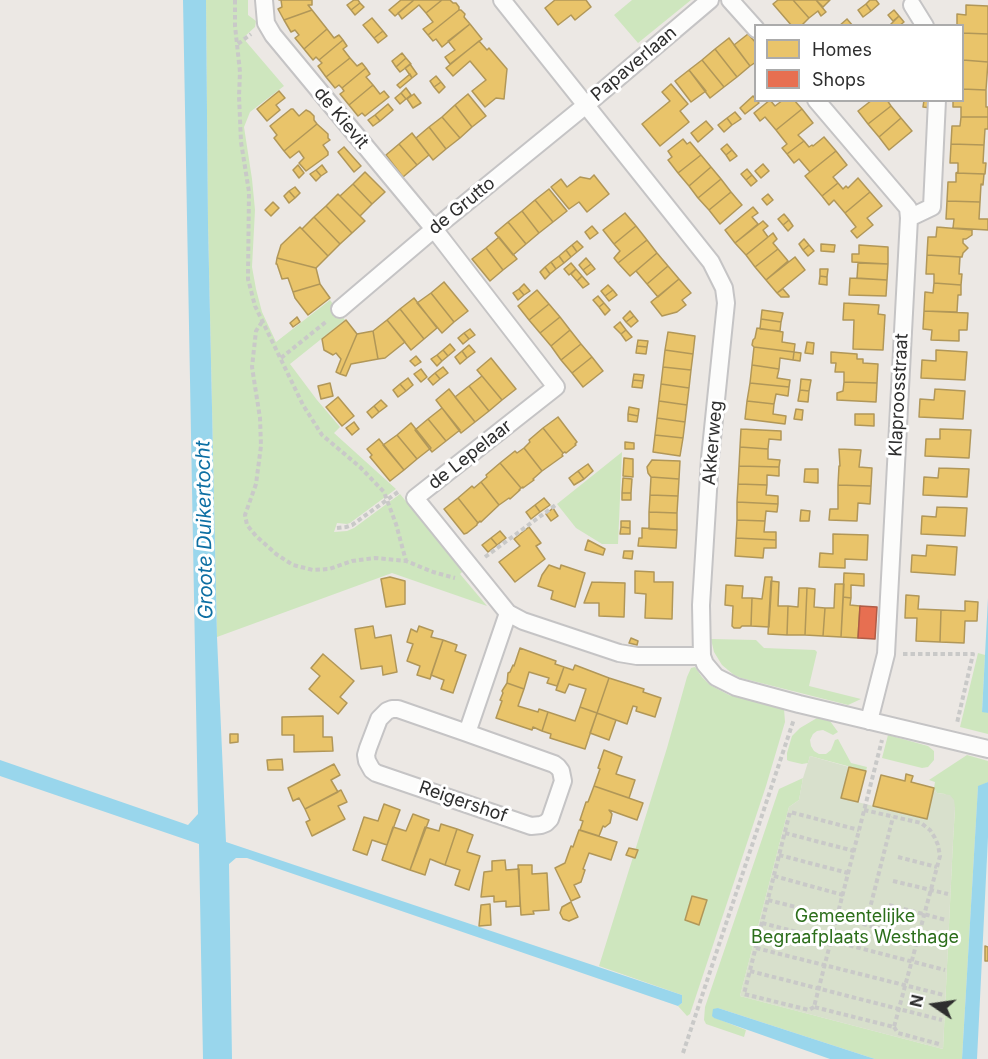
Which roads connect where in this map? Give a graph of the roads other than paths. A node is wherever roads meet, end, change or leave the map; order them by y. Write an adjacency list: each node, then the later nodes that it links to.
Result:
1 (264, 0): 12 (street, de Kievit)
2 (502, 0): 10 (street, Akkerweg)
3 (710, 0): 10 (street, Papaverlaan)
4 (730, 0): 7 (street)
5 (912, 5): 6 (street)
6 (924, 24)
7 (754, 27)
8 (818, 102): 11 (street)
9 (937, 102): 11 (street)
10 (586, 105): 12 (street, de Grutto); 15 (street, Akkerweg)
11 (909, 218): 16 (street, Klaproosstraat)
12 (434, 229): 13 (street, de Grutto); 14 (street, de Lepelaar)
13 (340, 309)
14 (508, 613): 15 (street, de Lepelaar); 17 (street)
15 (702, 656): 16 (street)
16 (877, 723): 18 (street)
17 (466, 733): 17 (street, Reigershof)
18 (988, 749)

